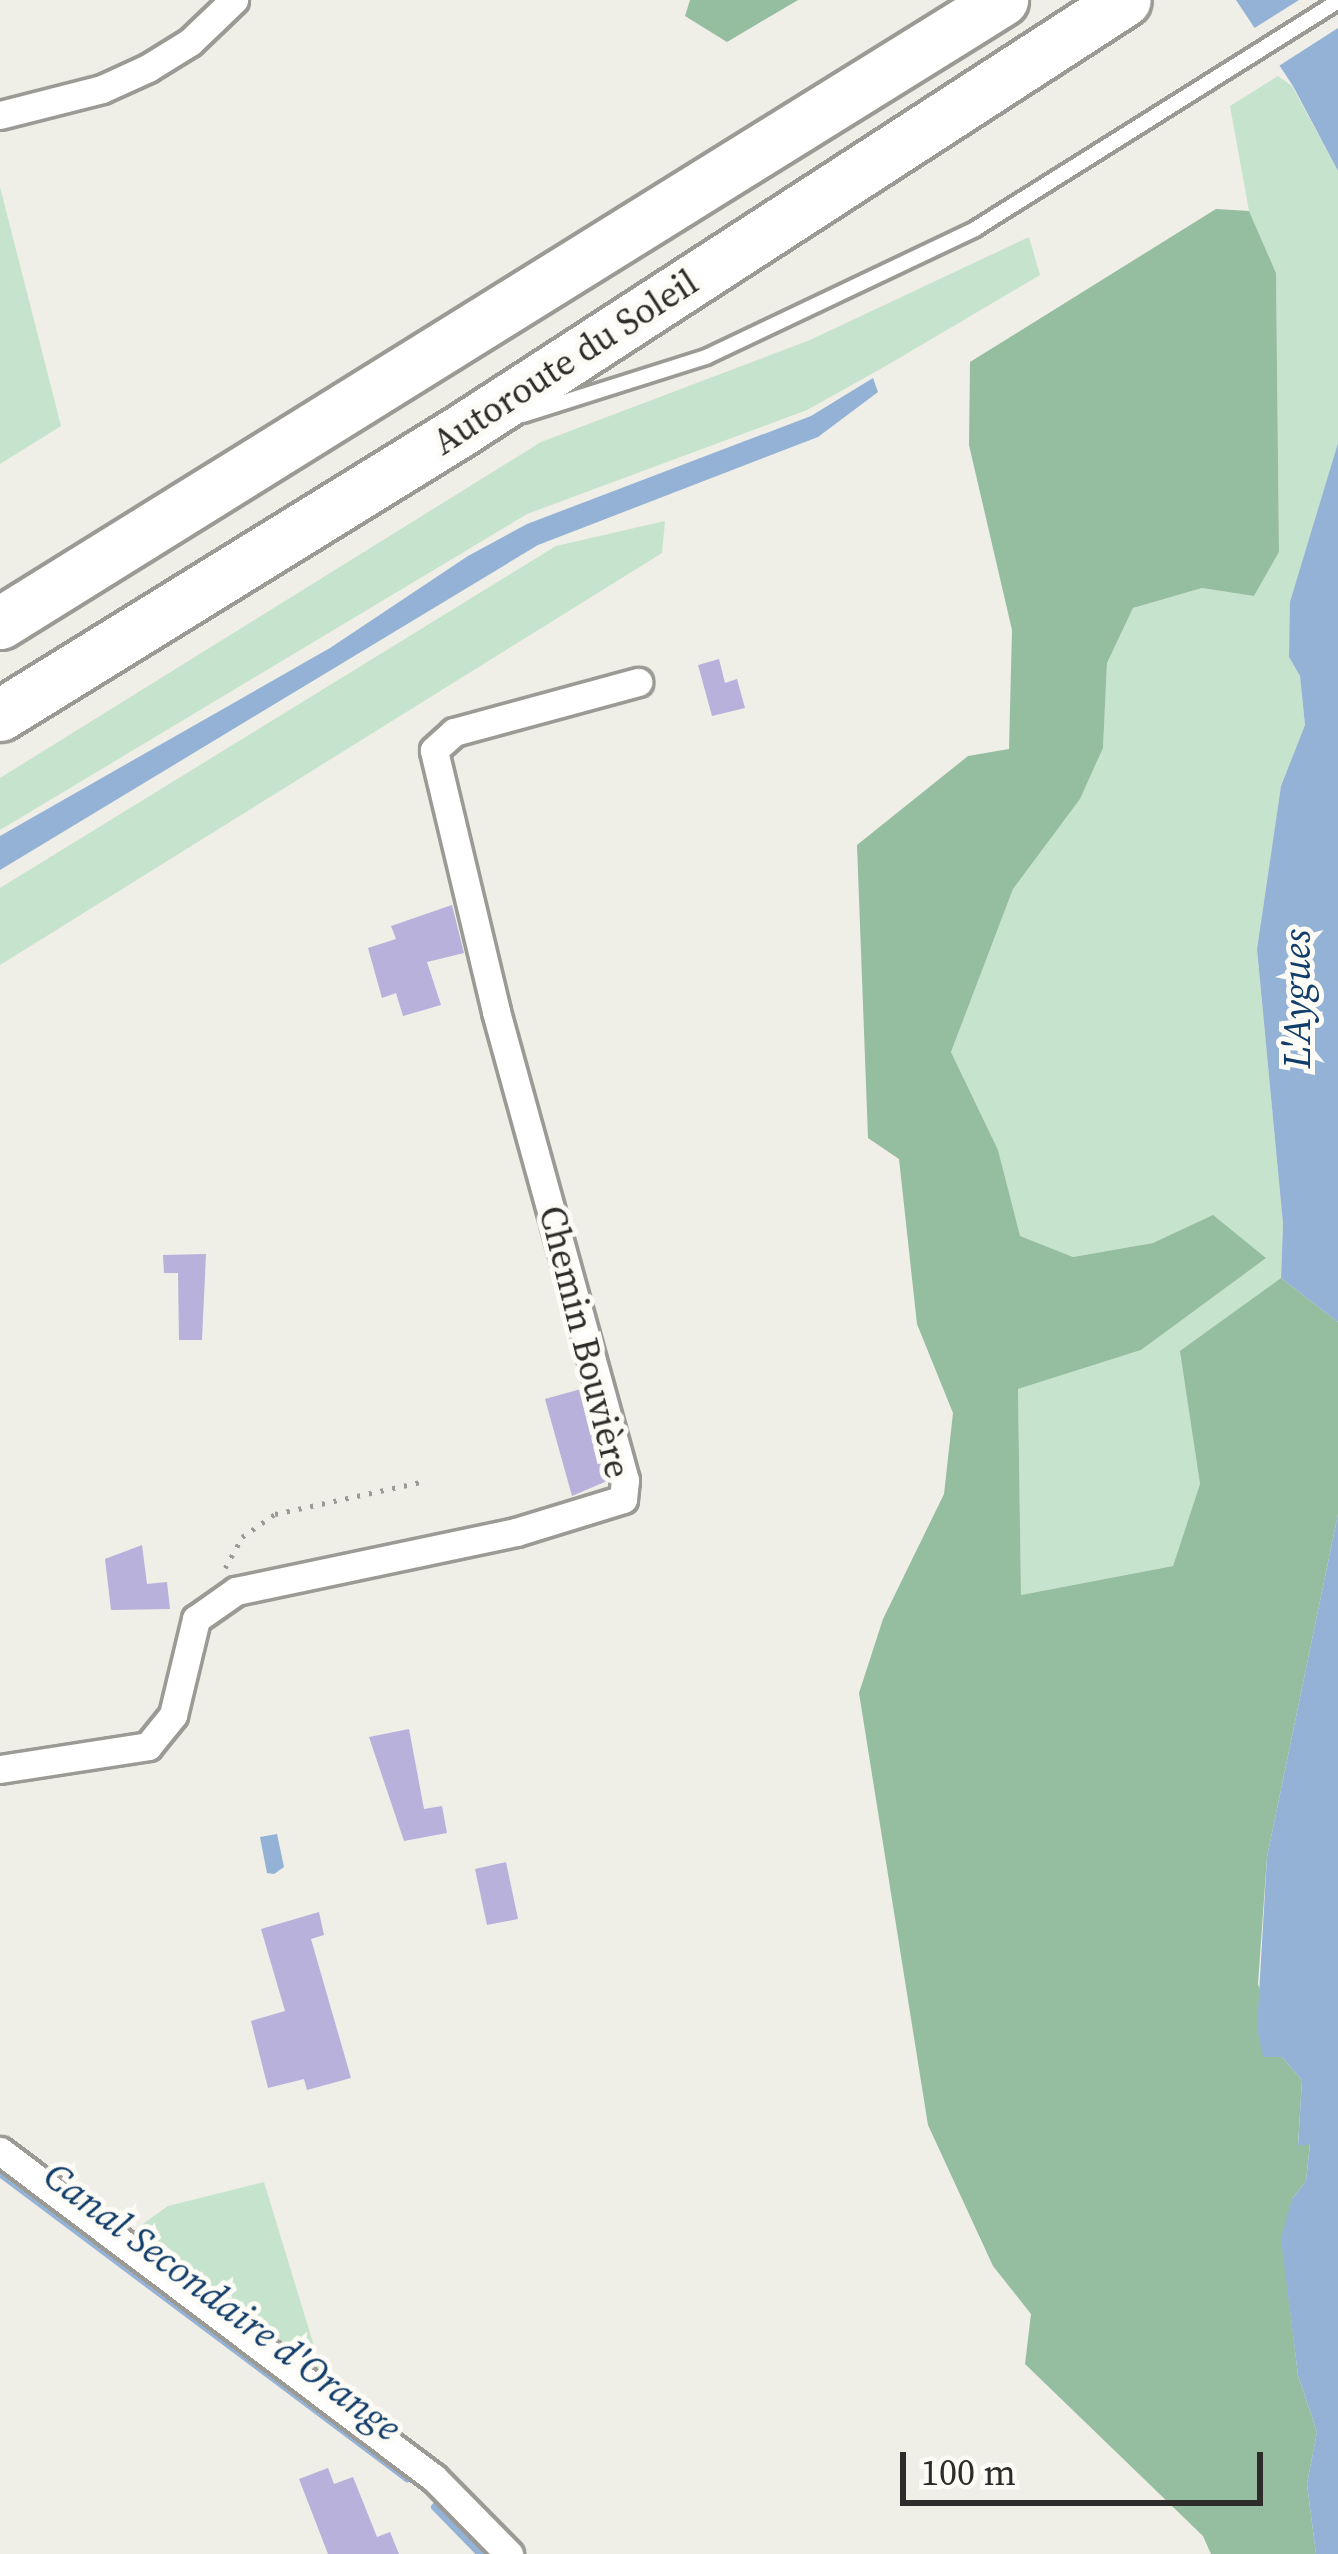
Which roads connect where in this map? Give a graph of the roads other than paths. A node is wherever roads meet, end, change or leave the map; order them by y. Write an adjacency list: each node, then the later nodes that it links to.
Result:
1 (234, 0): 5 (street)
2 (1002, 0): 7 (highway, Autoroute du Soleil)
3 (1125, 0): 6 (highway, Autoroute du Soleil)
4 (1338, 1): 6 (lane)
5 (0, 115)
6 (460, 431): 9 (highway, Autoroute du Soleil)
7 (0, 622)
8 (638, 682): 10 (street, Chemin Bouvière)
9 (0, 715)
10 (0, 1769)
11 (0, 2151): 12 (street)
12 (509, 2554)

